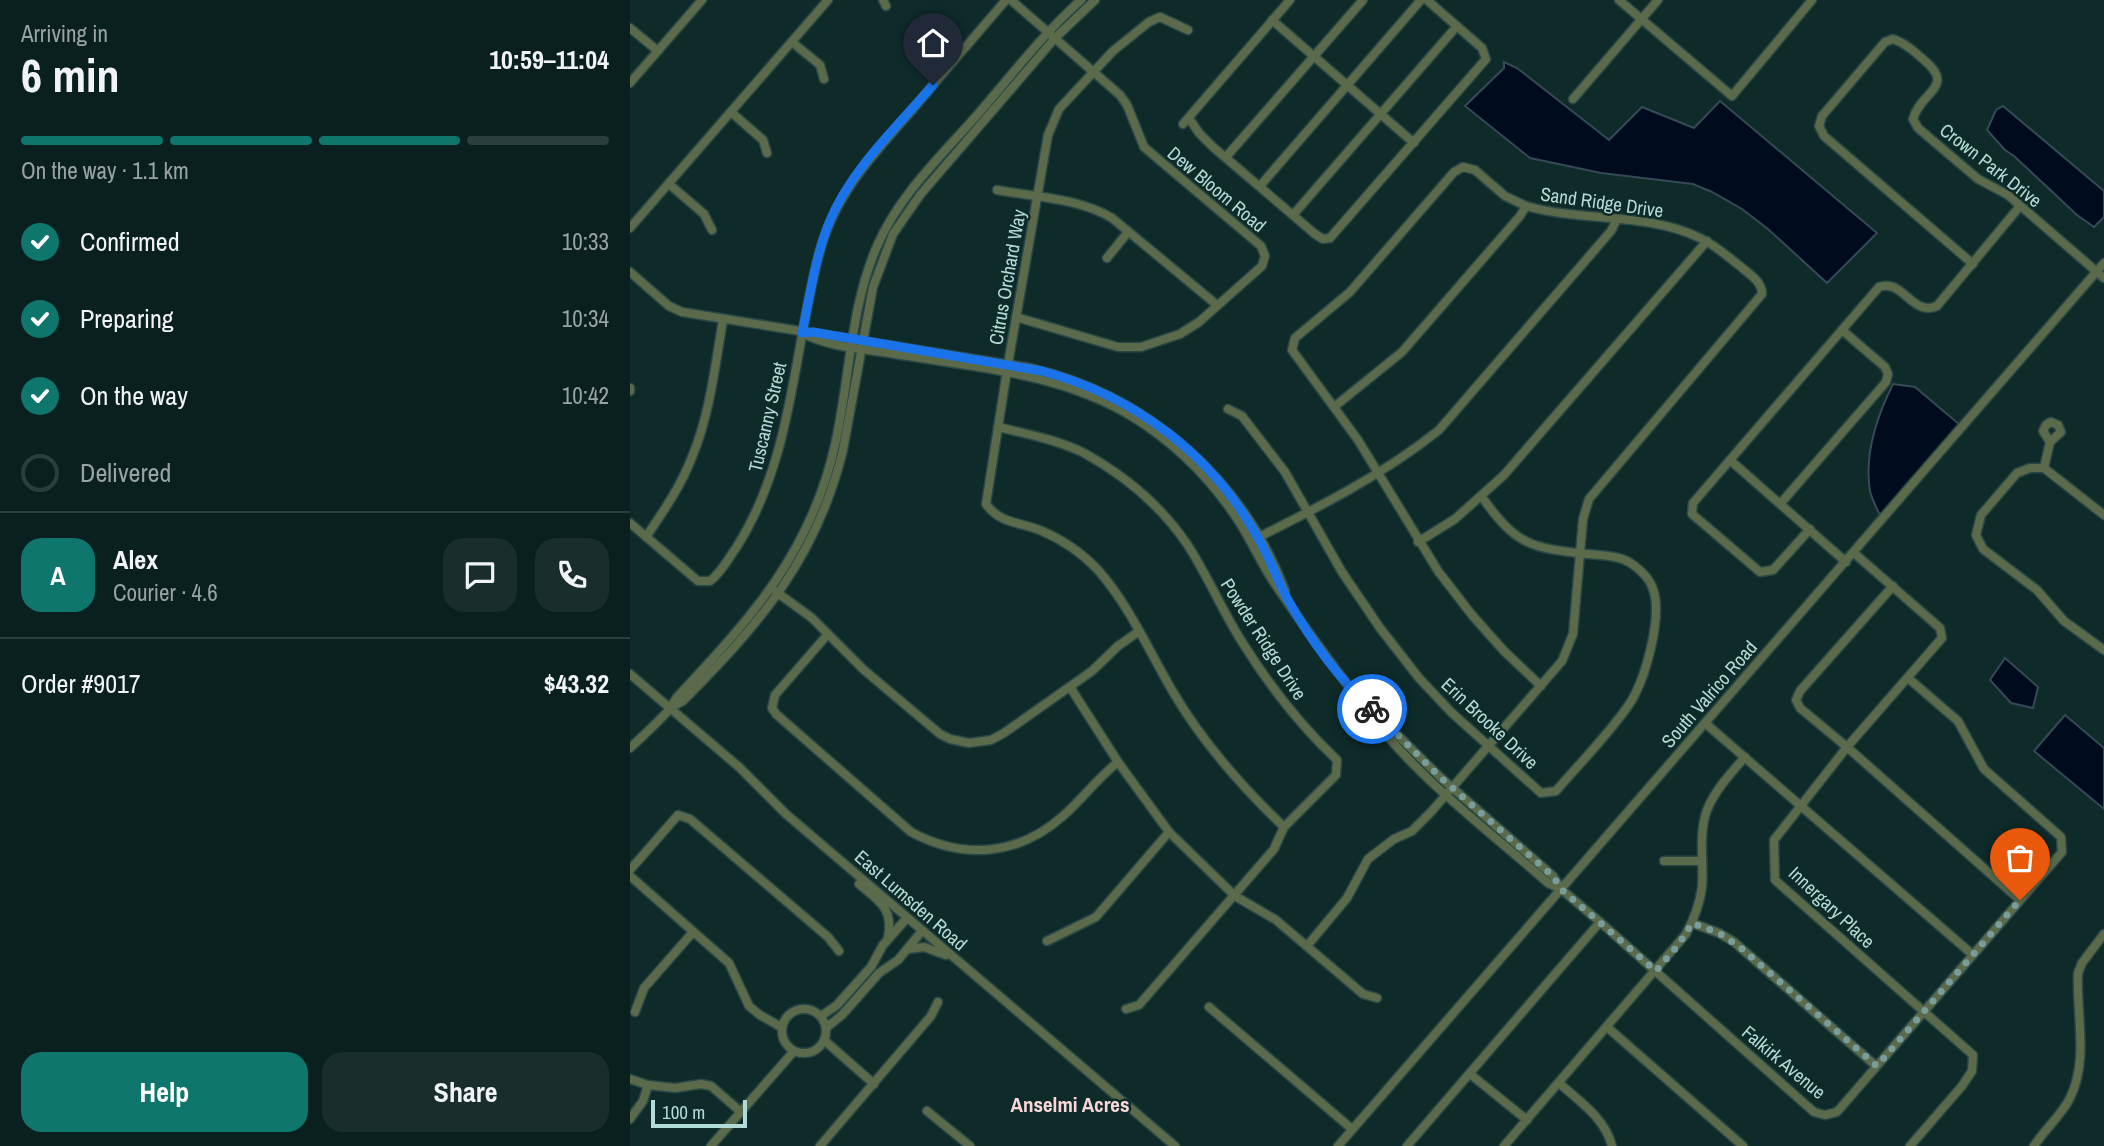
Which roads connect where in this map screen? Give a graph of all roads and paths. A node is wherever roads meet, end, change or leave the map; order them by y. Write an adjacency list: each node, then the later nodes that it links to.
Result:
1 (702, 0): 20 (street)
2 (828, 0): 19 (street)
3 (1009, 0): 18 (street, Dew Bloom Road); 53 (street, Tuscanny Street)
4 (1081, 0): 18 (street)
5 (1095, 0): 18 (street)
6 (1290, 0): 14 (street)
7 (1363, 0): 21 (street)
8 (1421, 0): 25 (street)
9 (1619, 0): 13 (street)
10 (1658, 0): 13 (street)
11 (1812, 0): 13 (street)
12 (1433, 1): 15 (street)
13 (1642, 19): 26 (street)
14 (1272, 20): 21 (street); 31 (street)
15 (1457, 26): 28 (street); 29 (street)
16 (630, 28): 20 (street)
17 (1188, 30): 22 (street, Citrus Orchard Way)
18 (1052, 35): 22 (street, Dew Bloom Road); 54 (street)
19 (792, 42): 23 (street); 27 (street)
20 (658, 51): 24 (street)
21 (1314, 56): 25 (street); 31 (street)
22 (1093, 71): 35 (street, Citrus Orchard Way); 49 (street, Dew Bloom Road)
23 (824, 79)
24 (630, 83)
25 (1347, 85): 28 (street); 33 (street)
26 (1573, 99)
27 (732, 113): 30 (street); 32 (street)
28 (1381, 114): 29 (street); 38 (street)
29 (1414, 143): 38 (street)
30 (767, 153)
31 (1226, 158): 33 (street)
32 (668, 184): 40 (street); 41 (street)
33 (1260, 186): 38 (street)
34 (997, 190): 35 (street)
35 (1036, 197): 42 (street); 50 (street, Citrus Orchard Way)
36 (1526, 206): 39 (street, Sand Ridge Drive); 56 (street); 56 (street, Sand Ridge Drive)
37 (2020, 206): 46 (street); 46 (street, Crown Park Drive); 48 (street, Crown Park Drive)
38 (1293, 215)
39 (1617, 219): 43 (street, Sand Ridge Drive); 62 (street)
40 (630, 228)
41 (712, 230)
42 (1128, 232): 44 (street); 49 (street)
43 (1707, 241): 63 (street); 72 (street, Sand Ridge Drive)
44 (1107, 258)
45 (2104, 263): 48 (street, South Valrico Road)
46 (1973, 264): 52 (street)
47 (630, 272): 51 (street, Falkirk Avenue)
48 (2100, 275): 73 (street, South Valrico Road)
49 (1217, 305): 50 (street, Dew Bloom Road)
50 (1016, 317): 55 (street, Citrus Orchard Way)
51 (723, 320): 53 (street, Falkirk Avenue); 69 (street)
52 (1842, 330): 60 (street); 64 (street)
53 (802, 333): 54 (street, Falkirk Avenue); 69 (street, Tuscanny Street)
54 (858, 343): 55 (street, Falkirk Avenue); 76 (street)
55 (1007, 368): 58 (street, Citrus Orchard Way); 70 (street, Falkirk Avenue)
56 (1334, 407): 62 (street, Sand Ridge Drive)
57 (1228, 409): 65 (street, Erin Brooke Drive)
58 (998, 427): 77 (street, Citrus Orchard Way); 93 (street, Powder Ridge Drive)
59 (2050, 442): 61 (street)
60 (1730, 460): 64 (street); 68 (street)
61 (2044, 468): 66 (street); 79 (street)
62 (1378, 473): 65 (street); 71 (street, Sand Ridge Drive)
63 (1482, 496): 71 (street); 72 (street, Erin Brooke Drive)
64 (1781, 503): 68 (street)
65 (1309, 512): 70 (street); 86 (street, Erin Brooke Drive)
66 (2104, 515)
67 (630, 523): 69 (street, Tuscanny Street)
68 (1810, 529): 74 (street)
69 (646, 537)
70 (1254, 539): 91 (street, Falkirk Avenue)
71 (1418, 542): 82 (street, Sand Ridge Drive)
72 (1579, 553): 82 (street, Sand Ridge Drive); 86 (street, Erin Brooke Drive)
73 (1854, 553): 74 (street, South Valrico Road); 75 (street, Innergary Place)
74 (1846, 562): 85 (street, South Valrico Road)
75 (1893, 586): 81 (street, Innergary Place); 87 (street)
76 (775, 591): 78 (street); 84 (street)
77 (1139, 632): 83 (street); 93 (street, Citrus Orchard Way)
78 (828, 634): 83 (street); 90 (street)
79 (2104, 650)
80 (630, 674): 84 (street, East Lumsden Road)
81 (1908, 678): 87 (street, Innergary Place); 102 (street, Falkirk Avenue)
82 (1541, 686): 86 (street, Sand Ridge Drive)
83 (1070, 687): 90 (street)
84 (670, 709): 88 (street); 97 (street, East Lumsden Road)
85 (1705, 723): 89 (street); 100 (street, South Valrico Road)
86 (1489, 746): 91 (street, Sand Ridge Drive)
87 (1847, 747): 92 (street, Innergary Place); 102 (street)
88 (630, 748)
89 (1745, 757): 92 (street); 95 (street)
90 (1118, 762): 94 (street)
91 (1449, 791): 100 (street, Falkirk Avenue); 111 (street, Sand Ridge Drive)
92 (1801, 805): 114 (street); 121 (street, Innergary Place)
93 (1284, 827): 101 (street, Powder Ridge Drive)
94 (1169, 831): 101 (street); 110 (street)
95 (1702, 860): 96 (street); 105 (street)
96 (1664, 861)
97 (845, 864): 103 (street, East Lumsden Road); 109 (street)
98 (630, 870): 113 (street)
99 (630, 876): 107 (street)
100 (1561, 889): 104 (street, Falkirk Avenue); 139 (street, South Valrico Road)
101 (1235, 896): 111 (street); 120 (street, Powder Ridge Drive)
102 (2020, 900): 114 (street, Falkirk Avenue)
103 (906, 918): 106 (street, East Lumsden Road); 109 (street)
104 (1600, 922): 116 (street, Falkirk Avenue); 130 (street)
105 (1692, 923): 116 (street); 129 (street)
106 (922, 931): 112 (street); 115 (street, East Lumsden Road)
107 (693, 932): 122 (street); 124 (street)
108 (2104, 934): 150 (street)
109 (887, 940): 123 (street)
110 (1047, 941)
111 (1307, 946): 117 (street)
112 (907, 949): 115 (street); 126 (street)
113 (839, 951)
114 (1972, 954): 121 (street, Falkirk Avenue)
115 (955, 959): 143 (street, East Lumsden Road)
116 (1656, 971): 125 (street); 129 (street, Falkirk Avenue)
117 (1377, 998)
118 (937, 1002): 133 (street)
119 (1209, 1007): 139 (street)
120 (1126, 1009)
121 (1924, 1011): 129 (street, Falkirk Avenue); 149 (street, Innergary Place)
122 (635, 1012)
123 (821, 1016): 124 (street); 126 (street)
124 (781, 1027): 128 (street)
125 (1607, 1027): 132 (street); 148 (street)
126 (826, 1028): 127 (street)
127 (824, 1040): 128 (street); 133 (street)
128 (794, 1051): 136 (street)
129 (1877, 1066)
130 (1470, 1074): 138 (street); 145 (street)
131 (630, 1079): 134 (street)
132 (1559, 1083): 138 (street); 147 (street)
133 (874, 1084): 141 (street)
134 (648, 1085): 136 (street); 137 (street)
135 (927, 1111): 142 (street)
136 (741, 1112): 140 (street)
137 (630, 1119)
138 (1527, 1120): 146 (street)
139 (1352, 1129): 144 (street, South Valrico Road)
140 (711, 1146)
141 (820, 1146)
142 (970, 1146)
143 (1175, 1146)
144 (1338, 1146)
145 (1407, 1146)
146 (1504, 1146)
147 (1612, 1146)
148 (1743, 1146)
149 (1910, 1146)
150 (2034, 1146)

